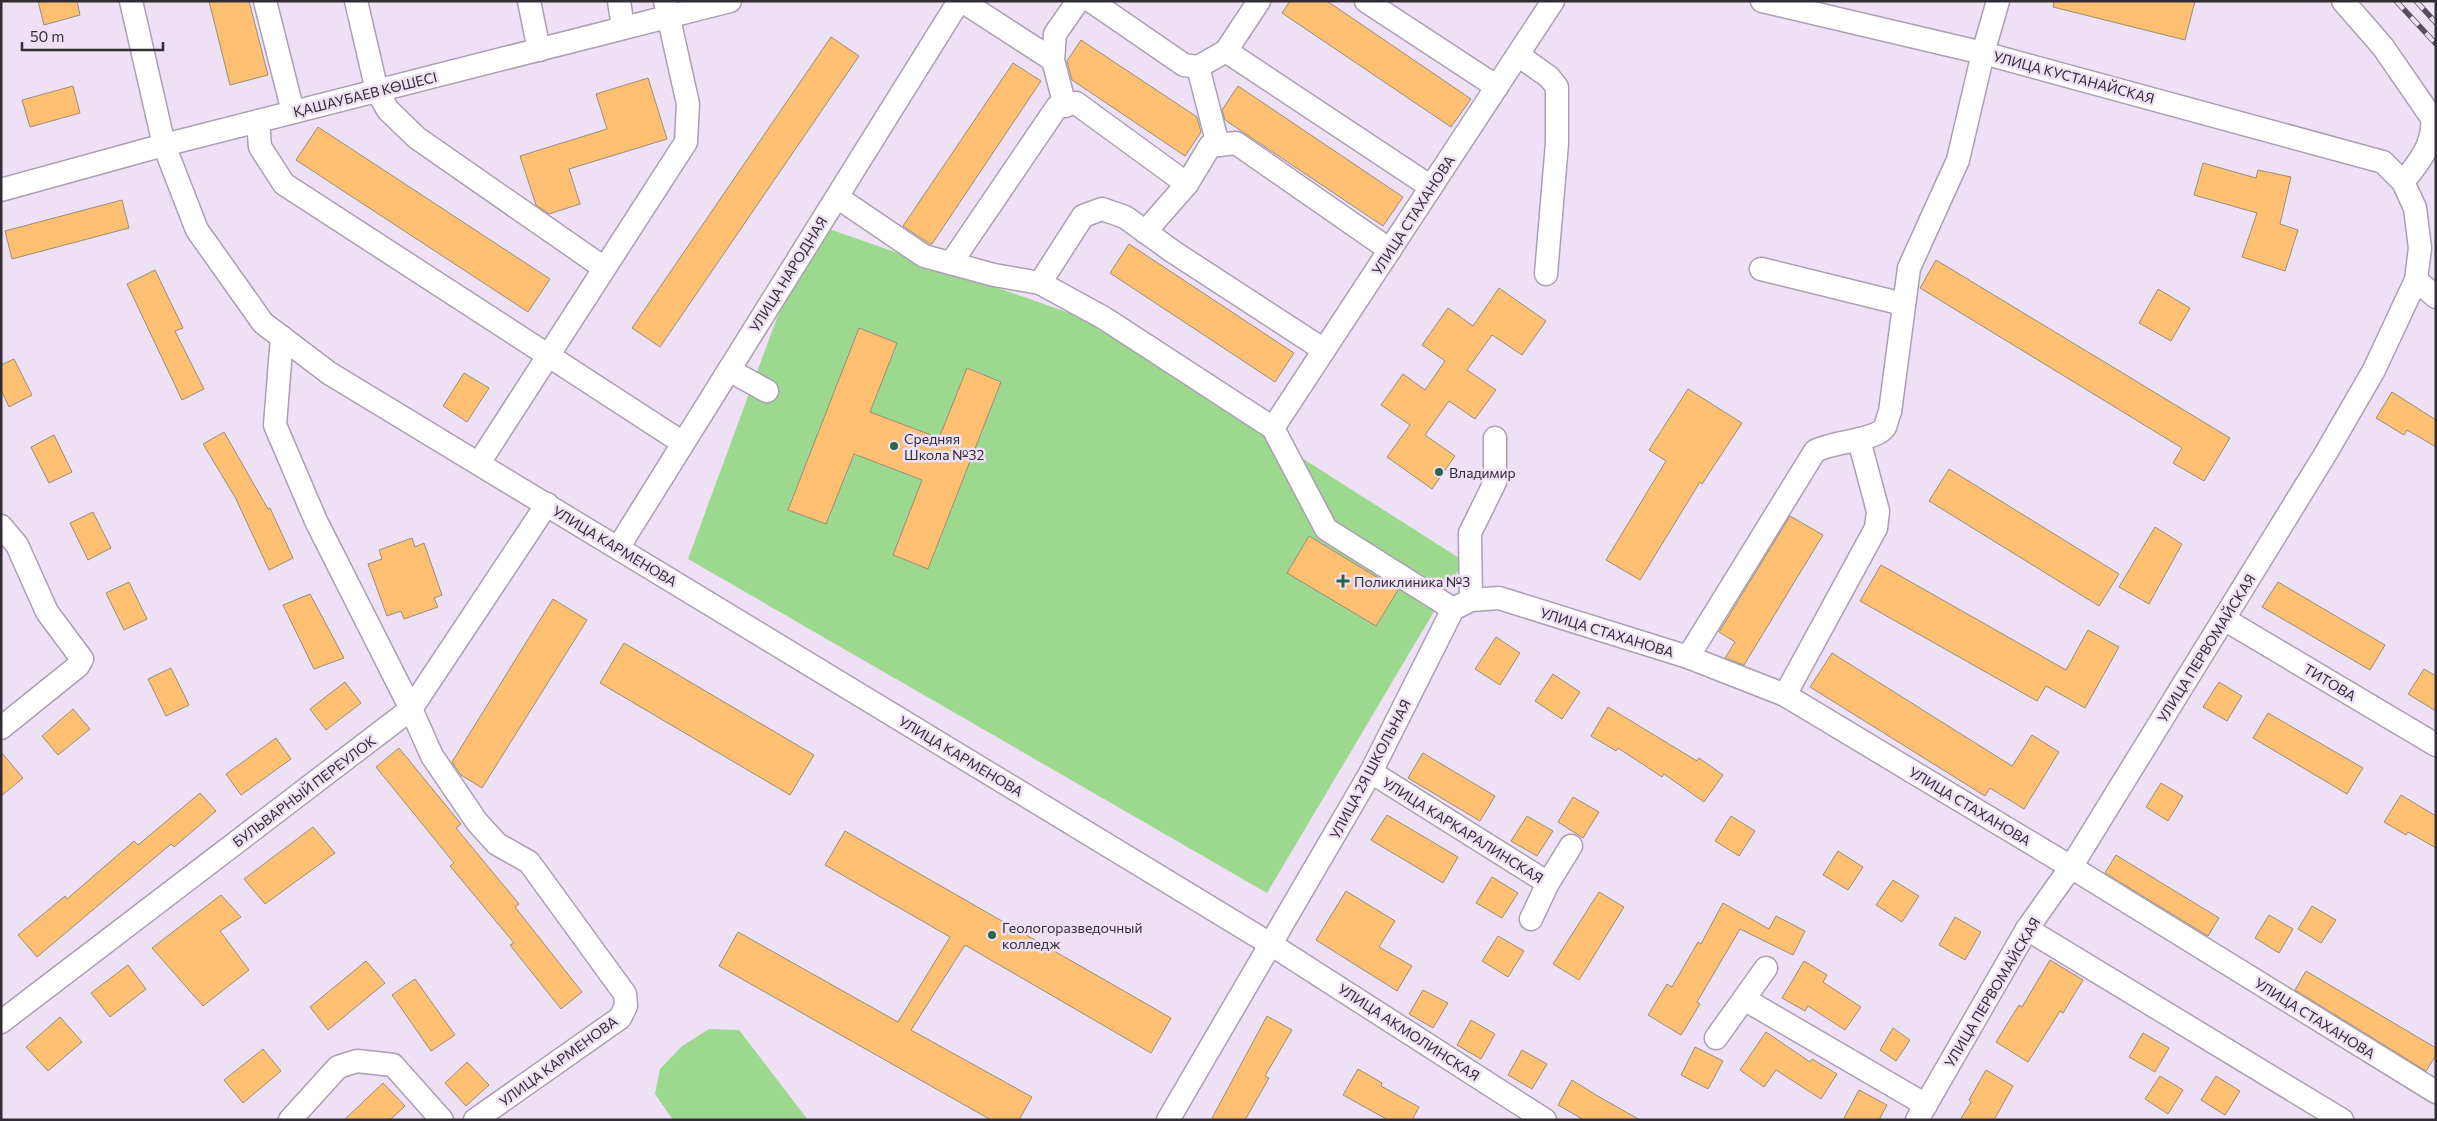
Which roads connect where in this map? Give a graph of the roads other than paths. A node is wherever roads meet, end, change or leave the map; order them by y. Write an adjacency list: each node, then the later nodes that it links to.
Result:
1 (131, 1): 29 (street, УЛИЦА КАРМЕНОВА)
2 (265, 1): 27 (street)
3 (356, 1): 25 (street)
4 (529, 1): 18 (street)
5 (619, 1): 17 (street)
6 (730, 1): 16 (street, ҚАШАУБАЕВ КӨШЕСІ)
7 (960, 1): 22 (street); 37 (street, УЛИЦА НАРОДНАЯ)
8 (1078, 1): 22 (street)
9 (1091, 1): 23 (street)
10 (1259, 1): 19 (street)
11 (1366, 1): 24 (street)
12 (1553, 1): 21 (street, УЛИЦА СТАХАНОВА)
13 (1762, 1): 20 (street, УЛИЦА КУСТАНАЙСКАЯ)
14 (1998, 1): 20 (street)
15 (2343, 1): 31 (street)
16 (667, 9): 17 (street, ҚАШАУБАЕВ КӨШЕСІ); 41 (street)
17 (623, 28): 18 (street, ҚАШАУБАЕВ КӨШЕСІ)
18 (539, 50): 25 (street, ҚАШАУБАЕВ КӨШЕСІ)
19 (1226, 51): 23 (street); 35 (street)
20 (1983, 53): 32 (street, УЛИЦА КУСТАНАЙСКАЯ); 47 (street)
21 (1518, 55): 24 (street, УЛИЦА СТАХАНОВА); 43 (street)
22 (1053, 60): 26 (street)
23 (1198, 67): 30 (street)
24 (1497, 87): 35 (street, УЛИЦА СТАХАНОВА)
25 (377, 91): 27 (street, ҚАШАУБАЕВ КӨШЕСІ); 41 (street)
26 (1065, 106): 34 (street); 40 (street)
27 (293, 112): 28 (street, ҚАШАУБАЕВ КӨШЕСІ)
28 (258, 121): 29 (street, ҚАШАУБАЕВ КӨШЕСІ); 50 (street)
29 (164, 145): 36 (street, ҚАШАУБАЕВ КӨШЕСІ); 48 (street, УЛИЦА КАРМЕНОВА)
30 (1218, 145): 34 (street); 39 (street)
31 (2428, 160): 33 (street)
32 (2383, 162): 33 (street, УЛИЦА ПЕРВОМАЙСКАЯ)
33 (2403, 182): 44 (street, УЛИЦА ПЕРВОМАЙСКАЯ)
34 (1187, 184): 38 (street)
35 (1431, 187): 39 (street, УЛИЦА СТАХАНОВА)
36 (1, 190)
37 (837, 197): 40 (street); 51 (street, УЛИЦА НАРОДНАЯ)
38 (1145, 232): 45 (street); 49 (street)
39 (1390, 250): 49 (street, УЛИЦА СТАХАНОВА)
40 (951, 263): 45 (street)
41 (604, 268): 50 (street)
42 (1761, 269): 47 (street)
43 (1546, 274)
44 (2416, 280): 46 (street); 62 (street, УЛИЦА ПЕРВОМАЙСКАЯ)
45 (1040, 283): 53 (street)
46 (2436, 297)
47 (1903, 304): 55 (street)
48 (282, 337): 57 (street, УЛИЦА КАРМЕНОВА); 65 (street, УЛИЦА КАРМЕНОВА)
49 (1324, 350): 53 (street, УЛИЦА СТАХАНОВА)
50 (547, 357): 56 (street); 57 (street)
51 (728, 370): 52 (street); 56 (street, УЛИЦА НАРОДНАЯ)
52 (767, 391)
53 (1273, 428): 61 (street)
54 (1495, 438): 61 (street)
55 (1859, 440): 63 (street); 64 (street)
56 (683, 443): 60 (street, УЛИЦА НАРОДНАЯ)
57 (479, 463): 58 (street, УЛИЦА КАРМЕНОВА)
58 (546, 504): 60 (street, УЛИЦА КАРМЕНОВА); 65 (street, БУЛЬВАРНЫЙ ПЕРЕУЛОК)
59 (1, 526): 66 (street)
60 (618, 548): 74 (street, УЛИЦА КАРМЕНОВА)
61 (1462, 604): 63 (street, УЛИЦА СТАХАНОВА); 68 (street, УЛИЦА 2Я ШКОЛЬНАЯ)
62 (2224, 619): 67 (street, ТИТОВА); 70 (street, УЛИЦА ПЕРВОМАЙСКАЯ)
63 (1688, 657): 64 (street, УЛИЦА СТАХАНОВА)
64 (1785, 695): 70 (street, УЛИЦА СТАХАНОВА)
65 (411, 709): 77 (street, БУЛЬВАРНЫЙ ПЕРЕУЛОК); 83 (street, УЛИЦА КАРМЕНОВА)
66 (1, 728)
67 (2436, 745)
68 (1371, 772): 71 (street, УЛИЦА КАРКАРАЛИНСКАЯ); 74 (street, УЛИЦА 2Я ШКОЛЬНАЯ)
69 (1571, 846): 71 (street)
70 (2071, 867): 73 (street, УЛИЦА ПЕРВОМАЙСКАЯ); 79 (street, УЛИЦА СТАХАНОВА)
71 (1548, 883): 72 (street, УЛИЦА КАРКАРАЛИНСКАЯ)
72 (1531, 918)
73 (2027, 929): 80 (street, УЛИЦА ПЕРВОМАЙСКАЯ); 86 (street)
74 (1272, 945): 84 (street, УЛИЦА 2Я ШКОЛЬНАЯ); 85 (street, УЛИЦА АКМОЛИНСКАЯ)
75 (1766, 968): 76 (street)
76 (1744, 999): 78 (street); 80 (street)
77 (1, 1022)
78 (1716, 1038)
79 (2436, 1092)
80 (1921, 1112)
81 (290, 1120): 82 (street)
82 (442, 1120)
83 (475, 1120)
84 (1168, 1120)
85 (1545, 1120)
86 (2342, 1120)

